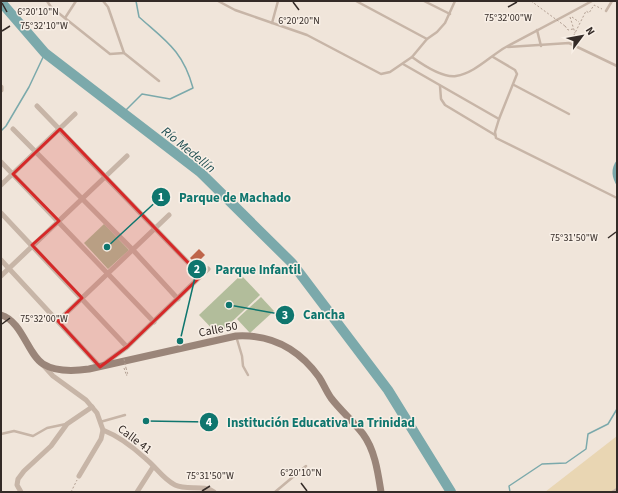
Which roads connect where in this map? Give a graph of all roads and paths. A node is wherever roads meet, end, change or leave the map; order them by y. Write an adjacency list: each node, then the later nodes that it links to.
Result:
1 (47, 1): 15 (lane)
2 (76, 1): 15 (lane)
3 (103, 1): 25 (lane)
4 (218, 1): 17 (lane)
5 (278, 1): 17 (lane)
6 (356, 1): 21 (lane)
7 (424, 1): 13 (lane)
8 (455, 1): 13 (lane)
9 (531, 1): 18 (path, bridge)
10 (592, 1): 14 (lane)
11 (612, 1): 12 (lane)
12 (606, 11): 16 (path)
13 (450, 14): 21 (lane)
14 (569, 15): 16 (path); 18 (path); 19 (lane)
15 (65, 18): 25 (lane)
16 (580, 22): 20 (path)
17 (272, 23): 28 (lane)
18 (574, 29): 20 (path)
19 (537, 30): 23 (lane); 24 (lane)
20 (575, 34): 22 (path)
21 (427, 39): 26 (lane)
22 (569, 43): 23 (lane); 29 (lane)
23 (541, 46): 24 (lane)
24 (506, 48): 27 (lane)
25 (124, 53): 30 (lane)
26 (412, 57): 27 (lane); 28 (lane)
27 (493, 57): 31 (lane)
28 (403, 64): 32 (lane)
29 (617, 66)
30 (159, 81)
31 (514, 85): 35 (lane); 36 (lane)
32 (440, 86): 36 (lane); 39 (lane)
33 (37, 106): 38 (street)
34 (75, 114): 38 (street)
35 (569, 114)
36 (499, 119): 39 (lane)
37 (13, 129): 40 (street)
38 (60, 129): 40 (street); 44 (street)
39 (495, 135): 47 (lane)
40 (36, 151): 43 (street); 46 (street)
41 (127, 156): 44 (street)
42 (1, 162): 43 (street)
43 (13, 174): 45 (street); 50 (street)
44 (105, 176): 46 (street); 51 (street)
45 (1, 185)
46 (82, 198): 50 (street); 53 (street)
47 (617, 198)
48 (1, 212): 52 (street)
49 (169, 214): 51 (street)
50 (59, 221): 52 (street); 57 (street)
51 (156, 228): 53 (street); 59 (street)
52 (32, 245): 55 (street); 60 (street)
53 (133, 250): 57 (street); 61 (street)
54 (1, 260): 55 (street)
55 (9, 268): 58 (street); 63 (street)
56 (208, 269): 59 (street)
57 (108, 274): 60 (street); 64 (street)
58 (1, 276)
59 (201, 276): 61 (street)
60 (82, 298): 63 (street); 66 (street)
61 (178, 299): 64 (street)
62 (2, 315): 67 (main road)
63 (58, 321): 68 (street)
64 (154, 322): 66 (street)
65 (236, 336): 68 (main road, Calle 50); 69 (lane); 85 (main road, Calle 50)
66 (127, 347): 68 (street)
67 (42, 364): 68 (main road, Calle 50); 70 (street, Calle 41)
68 (100, 367)
69 (248, 375)
70 (92, 407): 72 (street, Calle 41); 73 (street)
71 (125, 415): 72 (lane)
72 (99, 422): 74 (street, Calle 41)
73 (67, 424): 75 (lane); 80 (street)
74 (103, 430): 76 (street, Calle 41); 78 (street)
75 (1, 434)
76 (153, 466): 82 (street); 83 (street, Calle 41)
77 (306, 466): 84 (lane)
78 (79, 476): 81 (path)
79 (617, 489): 86 (lane)
80 (21, 492)
81 (71, 492)
82 (137, 492)
83 (214, 492)
84 (275, 492)
85 (381, 492)
86 (612, 492)

